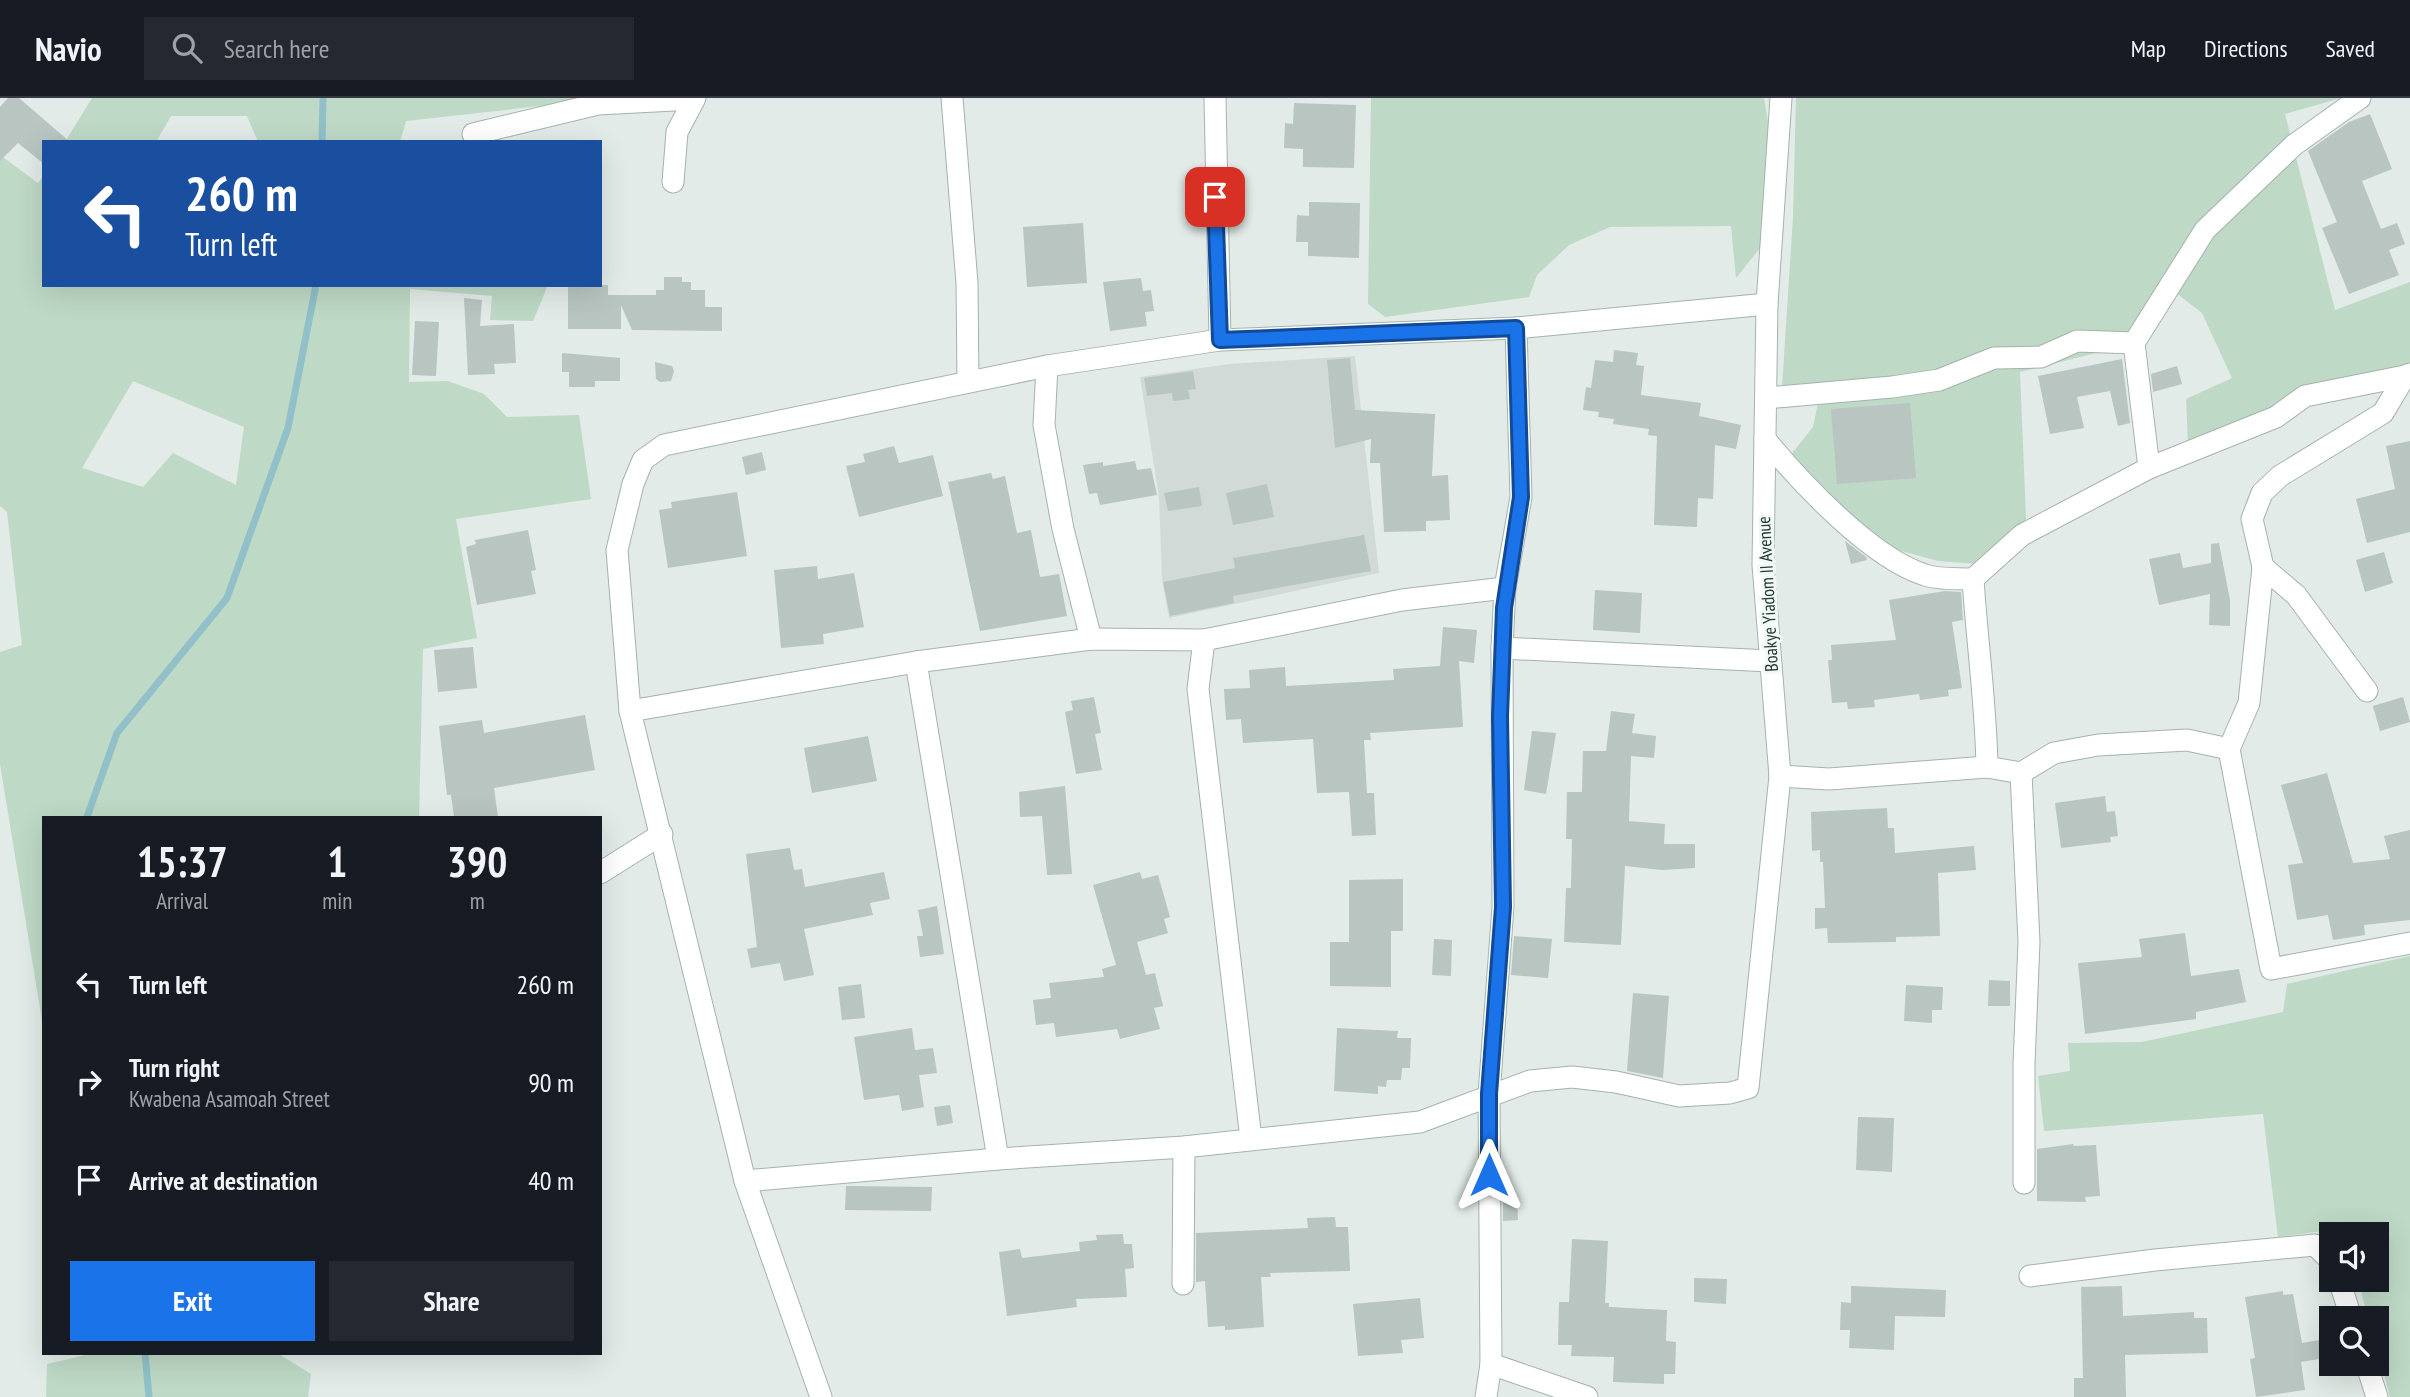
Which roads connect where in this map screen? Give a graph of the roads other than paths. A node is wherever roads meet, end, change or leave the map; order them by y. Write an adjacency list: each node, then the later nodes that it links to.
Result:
1 (694, 98): 6 (street); 7 (street)
2 (953, 98): 14 (street)
3 (1215, 98): 10 (street)
4 (1781, 98): 8 (street, Boakye Yiadom II Avenue)
5 (2360, 98): 11 (street)
6 (473, 134)
7 (673, 182)
8 (1768, 304): 9 (street); 15 (street, Boakye Yiadom II Avenue)
9 (1516, 328): 10 (street); 20 (street)
10 (1220, 340): 12 (street)
11 (2134, 342): 15 (street); 17 (street)
12 (1047, 366): 14 (street); 21 (street)
13 (2408, 375): 17 (street); 18 (street)
14 (968, 382): 27 (street)
15 (1766, 398): 16 (street, Boakye Yiadom II Avenue)
16 (1765, 439): 19 (street); 25 (street, Boakye Yiadom II Avenue)
17 (2149, 468): 19 (street)
18 (2263, 567): 26 (street); 28 (street)
19 (1973, 579): 29 (street)
20 (1505, 588): 22 (street); 23 (street)
21 (1091, 639): 22 (street); 24 (street)
22 (1204, 640): 36 (street)
23 (1502, 648): 25 (street); 35 (street)
24 (916, 662): 27 (street); 38 (street)
25 (1770, 662): 31 (street, Boakye Yiadom II Avenue)
26 (2367, 691)
27 (631, 711): 32 (street)
28 (2229, 749): 30 (street); 34 (street)
29 (1987, 767): 30 (street); 31 (street)
30 (2021, 773): 40 (street)
31 (1780, 776): 35 (street, Boakye Yiadom II Avenue)
32 (662, 834): 33 (street); 39 (street)
33 (602, 872)
34 (2410, 943)
35 (1489, 1094): 36 (street); 44 (street)
36 (1251, 1139): 37 (street)
37 (1184, 1147): 38 (street); 43 (street)
38 (998, 1159): 39 (street)
39 (745, 1181): 46 (street)
40 (2024, 1183)
41 (2319, 1249): 42 (street)
42 (2031, 1276)
43 (1182, 1283)
44 (1491, 1364): 47 (street); 48 (street)
45 (2370, 1376): 49 (street)
46 (821, 1397)
47 (1486, 1397)
48 (1587, 1397)
49 (2377, 1397)

